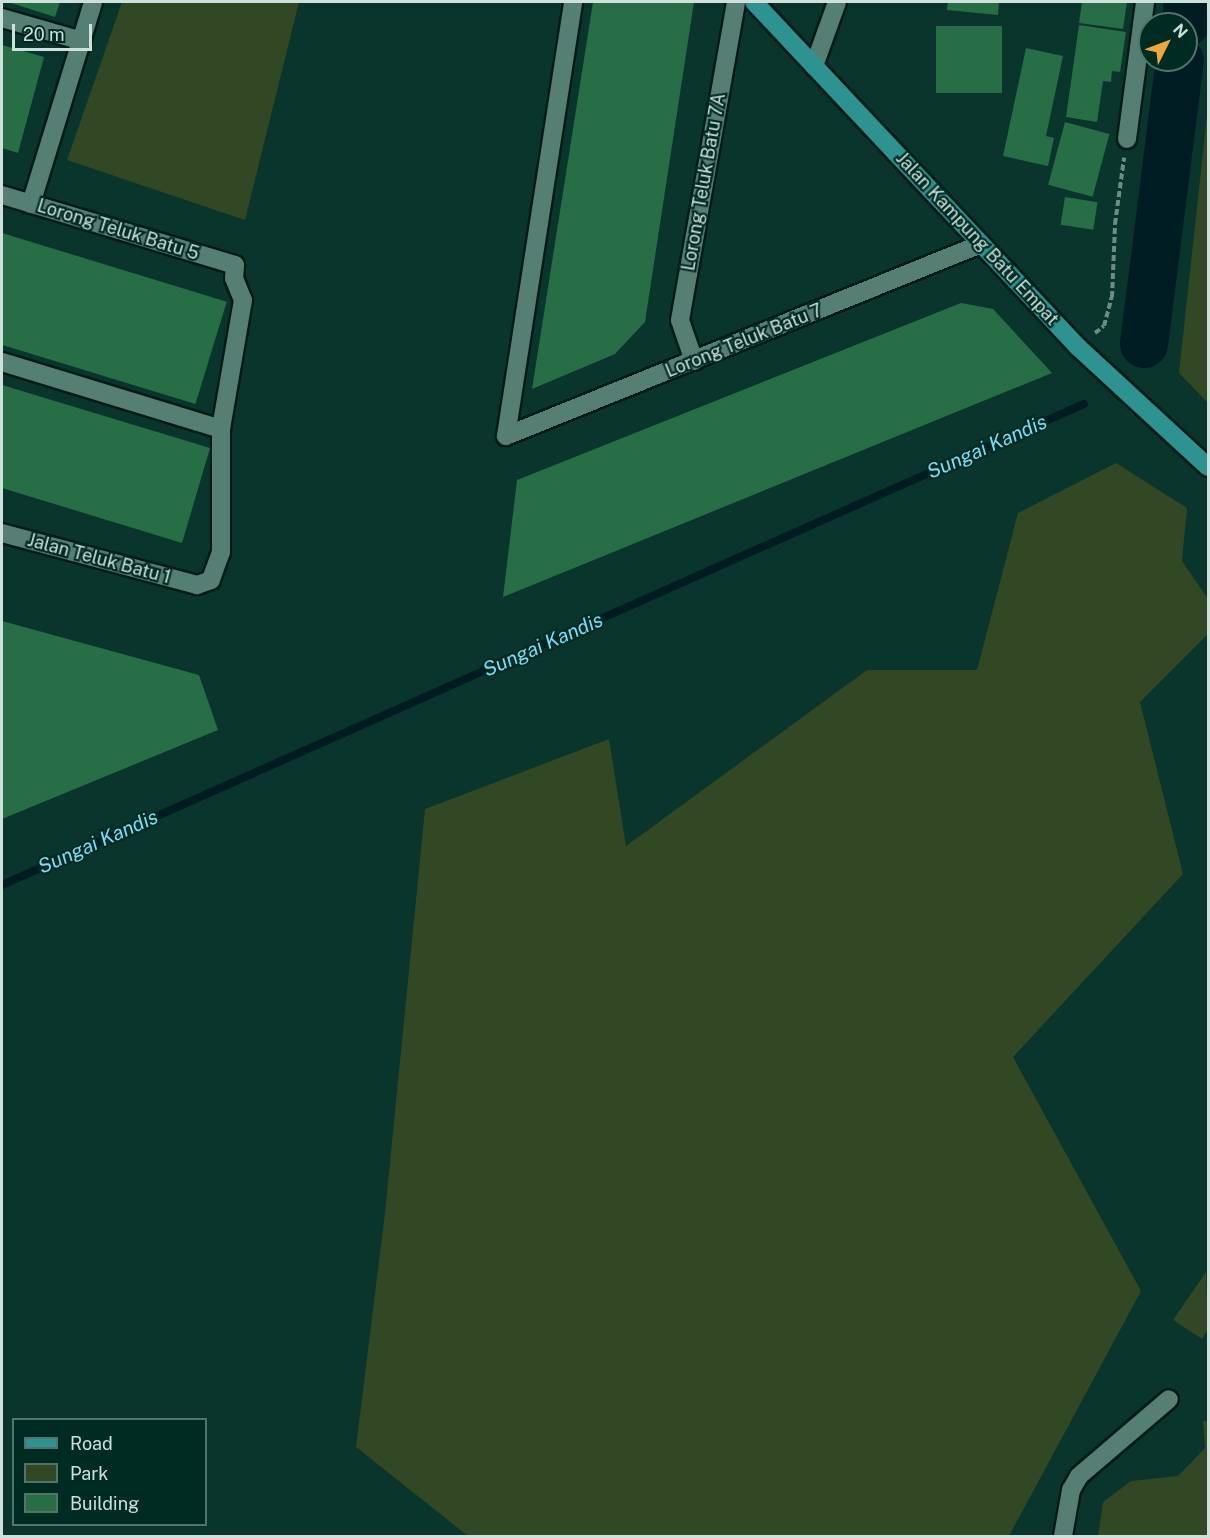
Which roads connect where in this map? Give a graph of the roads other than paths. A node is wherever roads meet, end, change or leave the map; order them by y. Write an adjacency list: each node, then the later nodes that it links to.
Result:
1 (93, 2): 8 (street)
2 (573, 2): 14 (street, Lorong Teluk Batu 7)
3 (736, 2): 14 (street, Lorong Teluk Batu 7A)
4 (754, 2): 9 (main road, Jalan Kampung Batu Empat)
5 (837, 2): 9 (street)
6 (1145, 2): 10 (street)
7 (2, 18): 8 (street)
8 (82, 41): 12 (street)
9 (814, 66): 13 (main road, Jalan Kampung Batu Empat)
10 (1127, 139)
11 (2, 195): 12 (street, Lorong Teluk Batu 5)
12 (31, 204): 16 (street, Lorong Teluk Batu 5)
13 (981, 244): 14 (street, Lorong Teluk Batu 7); 17 (main road, Jalan Kampung Batu Empat)
14 (694, 361)
15 (2, 362): 16 (street)
16 (221, 429): 18 (street, Jalan Teluk Batu 1)
17 (1209, 467)
18 (2, 533)
19 (1168, 1399): 20 (street)
20 (1063, 1536)

